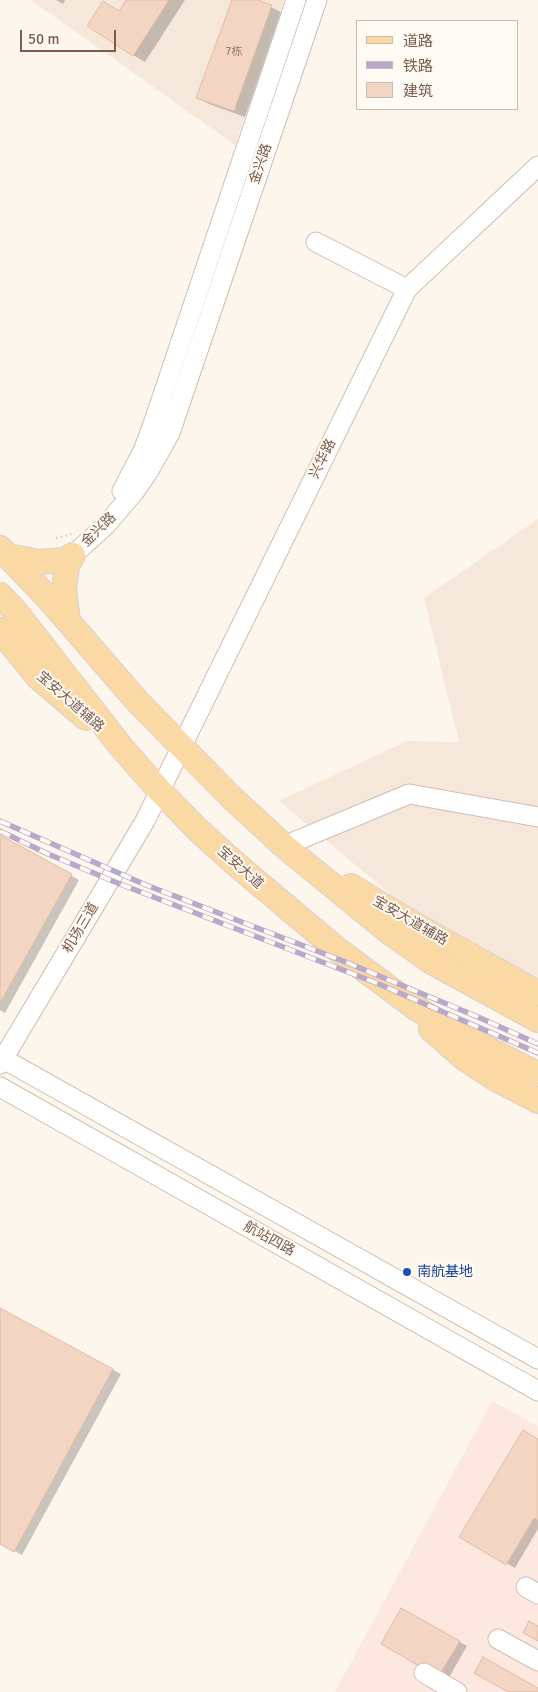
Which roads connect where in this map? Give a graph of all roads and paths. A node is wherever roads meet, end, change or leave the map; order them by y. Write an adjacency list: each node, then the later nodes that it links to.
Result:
1 (296, 0): 7 (street, 金兴路)
2 (316, 0): 7 (street, 金兴路)
3 (538, 166): 5 (street, 兴华路)
4 (316, 242): 5 (street)
5 (407, 289): 11 (street, 兴华路)
6 (5, 552): 7 (main road); 9 (main road)
7 (73, 555): 9 (main road)
8 (0, 596): 12 (main road, 宝安大道)
9 (68, 621): 11 (main road)
10 (0, 630): 12 (main road, 宝安大道辅路)
11 (182, 746): 13 (street, 兴华路); 15 (main road)
12 (122, 748): 13 (main road, 宝安大道)
13 (160, 790): 16 (main road, 宝安大道); 19 (street, 机场三道)
14 (538, 816): 15 (street)
15 (284, 846): 17 (main road, 宝安大道辅路); 18 (main road)
16 (390, 990): 20 (main road, 宝安大道); 22 (main road)
17 (538, 993)
18 (538, 1020)
19 (1, 1060): 23 (street, 航站四路)
20 (538, 1074)
21 (0, 1087): 24 (street, 航站四路)
22 (538, 1101)
23 (538, 1359)
24 (538, 1391)
25 (498, 1639): 26 (street)
26 (538, 1661)
27 (424, 1674): 28 (street)
28 (457, 1692)

